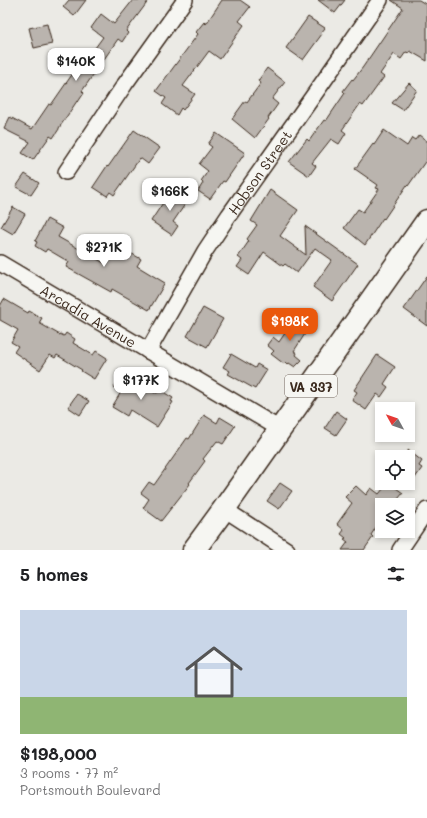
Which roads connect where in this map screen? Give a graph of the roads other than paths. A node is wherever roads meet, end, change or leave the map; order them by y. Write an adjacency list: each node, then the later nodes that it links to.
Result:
1 (184, 0): 3 (street)
2 (380, 0): 6 (street, Hobson Street)
3 (66, 172)
4 (427, 220): 7 (main road, VA 337)
5 (0, 263): 6 (street, Arcadia Avenue)
6 (148, 351): 7 (street, Arcadia Avenue)
7 (280, 429): 8 (main road, VA 337)
8 (224, 509): 10 (main road, VA 337); 11 (street)
9 (427, 510): 12 (street)
10 (194, 550)
11 (287, 550)
12 (400, 550)

